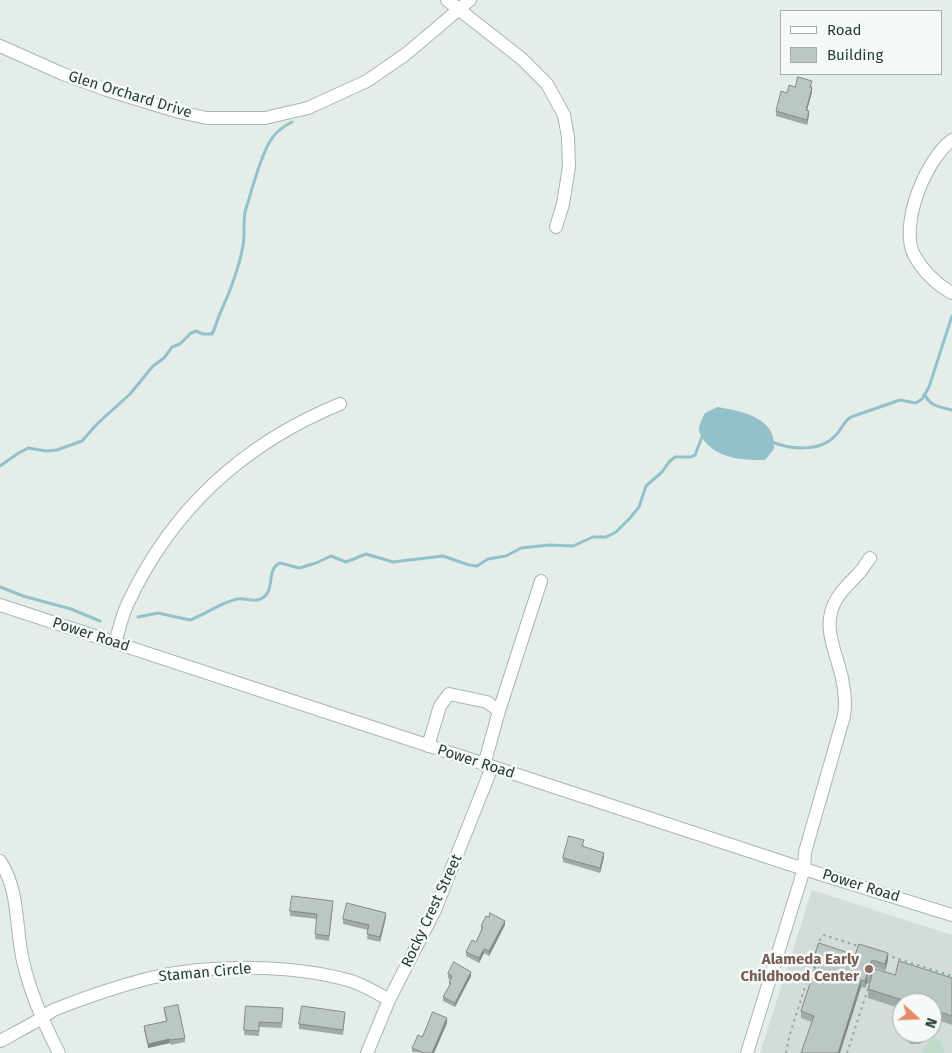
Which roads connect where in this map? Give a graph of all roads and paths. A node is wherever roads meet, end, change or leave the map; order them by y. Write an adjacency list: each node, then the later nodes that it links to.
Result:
1 (447, 0): 3 (street)
2 (470, 0): 3 (street, Glen Orchard Drive)
3 (459, 8): 4 (street, Glen Orchard Drive); 6 (street)
4 (0, 46)
5 (952, 140): 7 (street)
6 (556, 227)
7 (952, 293)
8 (340, 404): 12 (street)
9 (870, 558): 17 (street)
10 (541, 581): 13 (street, Rocky Crest Street)
11 (0, 605): 12 (street, Power Road)
12 (114, 643): 14 (street, Power Road)
13 (499, 711): 14 (street); 15 (street, Rocky Crest Street)
14 (428, 746): 15 (street, Power Road)
15 (488, 766): 17 (street, Power Road); 23 (street, Rocky Crest Street)
16 (0, 861): 26 (street)
17 (804, 869): 18 (street, Power Road); 30 (street)
18 (952, 915)
19 (864, 948): 24 (path)
20 (882, 954): 21 (path)
21 (952, 976)
22 (869, 988): 32 (path)
23 (389, 1000): 26 (street, Staman Circle); 29 (street, Rocky Crest Street)
24 (800, 1000): 25 (path); 31 (path)
25 (806, 1002)
26 (42, 1018): 27 (street, Staman Circle); 28 (street)
27 (0, 1041)
28 (59, 1053)
29 (367, 1053)
30 (747, 1053)
31 (786, 1053)
32 (847, 1053)

